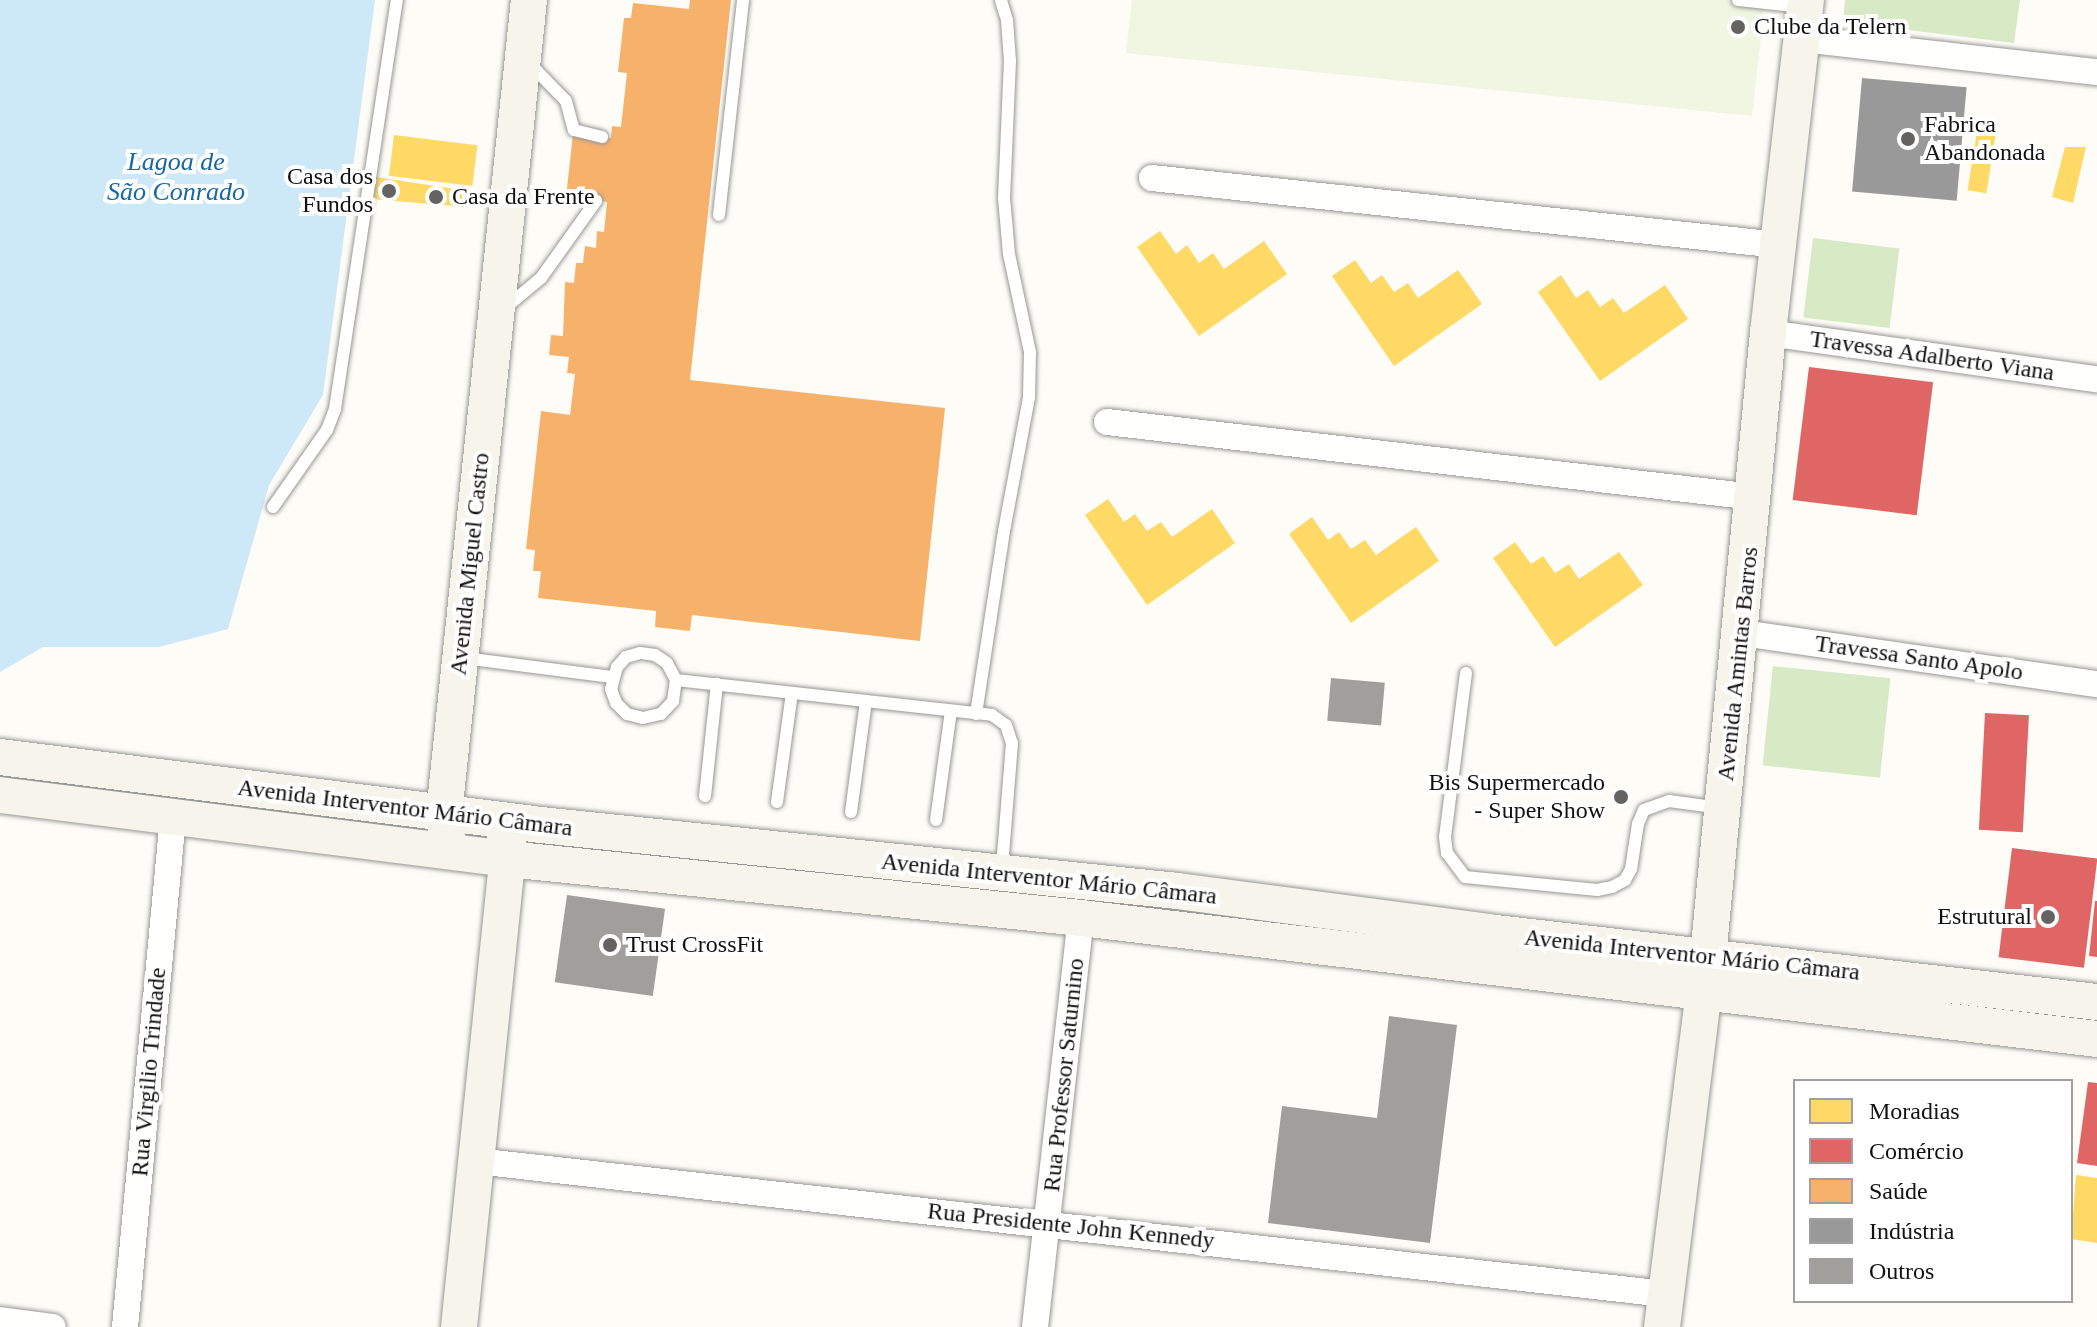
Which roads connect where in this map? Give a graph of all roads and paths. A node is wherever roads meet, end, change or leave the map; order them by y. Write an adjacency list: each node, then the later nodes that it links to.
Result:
1 (397, 0): 19 (lane)
2 (529, 0): 7 (main road, Avenida Miguel Castro)
3 (743, 0): 12 (lane)
4 (1001, 0): 30 (lane)
5 (1738, 0): 6 (lane)
6 (1805, 16): 8 (street); 13 (main road, Avenida Amintas Barros)
7 (523, 57): 9 (lane); 14 (main road, Avenida Miguel Castro)
8 (2097, 72)
9 (602, 137)
10 (1152, 178): 13 (street)
11 (596, 201): 14 (lane)
12 (719, 215)
13 (1779, 245): 15 (main road, Avenida Amintas Barros)
14 (495, 315): 21 (main road, Avenida Miguel Castro)
15 (1768, 333): 16 (street, Travessa Adalberto Viana); 18 (main road, Avenida Amintas Barros)
16 (2097, 379)
17 (1107, 422): 18 (street)
18 (1754, 497): 20 (main road, Avenida Amintas Barros)
19 (273, 507)
20 (1742, 633): 26 (street, Travessa Santo Apolo); 35 (main road, Avenida Amintas Barros)
21 (460, 657): 23 (lane); 37 (main road, Avenida Miguel Castro)
22 (1466, 673): 35 (lane)
23 (612, 677): 24 (lane); 24 (lane)
24 (676, 680): 25 (lane)
25 (717, 684): 27 (lane); 33 (lane)
26 (2097, 684)
27 (792, 693): 28 (lane); 34 (lane)
28 (866, 701): 29 (lane); 36 (lane)
29 (951, 711): 30 (lane); 39 (lane)
30 (976, 714): 42 (lane)
31 (0, 757): 37 (main road, Avenida Interventor Mário Câmara)
32 (0, 795): 38 (main road, Avenida Interventor Mário Câmara)
33 (705, 796)
34 (777, 802)
35 (1723, 808): 44 (main road, Avenida Amintas Barros)
36 (851, 812)
37 (460, 816): 40 (main road); 41 (main road); 42 (main road, Avenida Interventor Mário Câmara)
38 (173, 817): 40 (main road, Avenida Interventor Mário Câmara); 52 (street, Rua Virgilio Trindade)
39 (936, 820)
40 (458, 852): 41 (main road, Avenida Interventor Mário Câmara)
41 (508, 859): 43 (main road, Avenida Interventor Mário Câmara); 47 (main road)
42 (1002, 873): 44 (main road, Avenida Interventor Mário Câmara)
43 (1081, 918): 44 (main road, Avenida Interventor Mário Câmara); 48 (street, Rua Professor Saturnino)
44 (1705, 974): 45 (main road, Avenida Interventor Mário Câmara); 46 (main road, Avenida Interventor Mário Câmara); 49 (main road, Avenida Amintas Barros)
45 (2097, 1002)
46 (2097, 1039)
47 (476, 1161): 48 (street, Rua Presidente John Kennedy); 53 (main road)
48 (1047, 1223): 49 (street, Rua Presidente John Kennedy); 54 (street, Rua Professor Saturnino)
49 (1664, 1310)
50 (0, 1320): 51 (street)
51 (53, 1327)
52 (125, 1327)
53 (459, 1327)
54 (1035, 1327)

